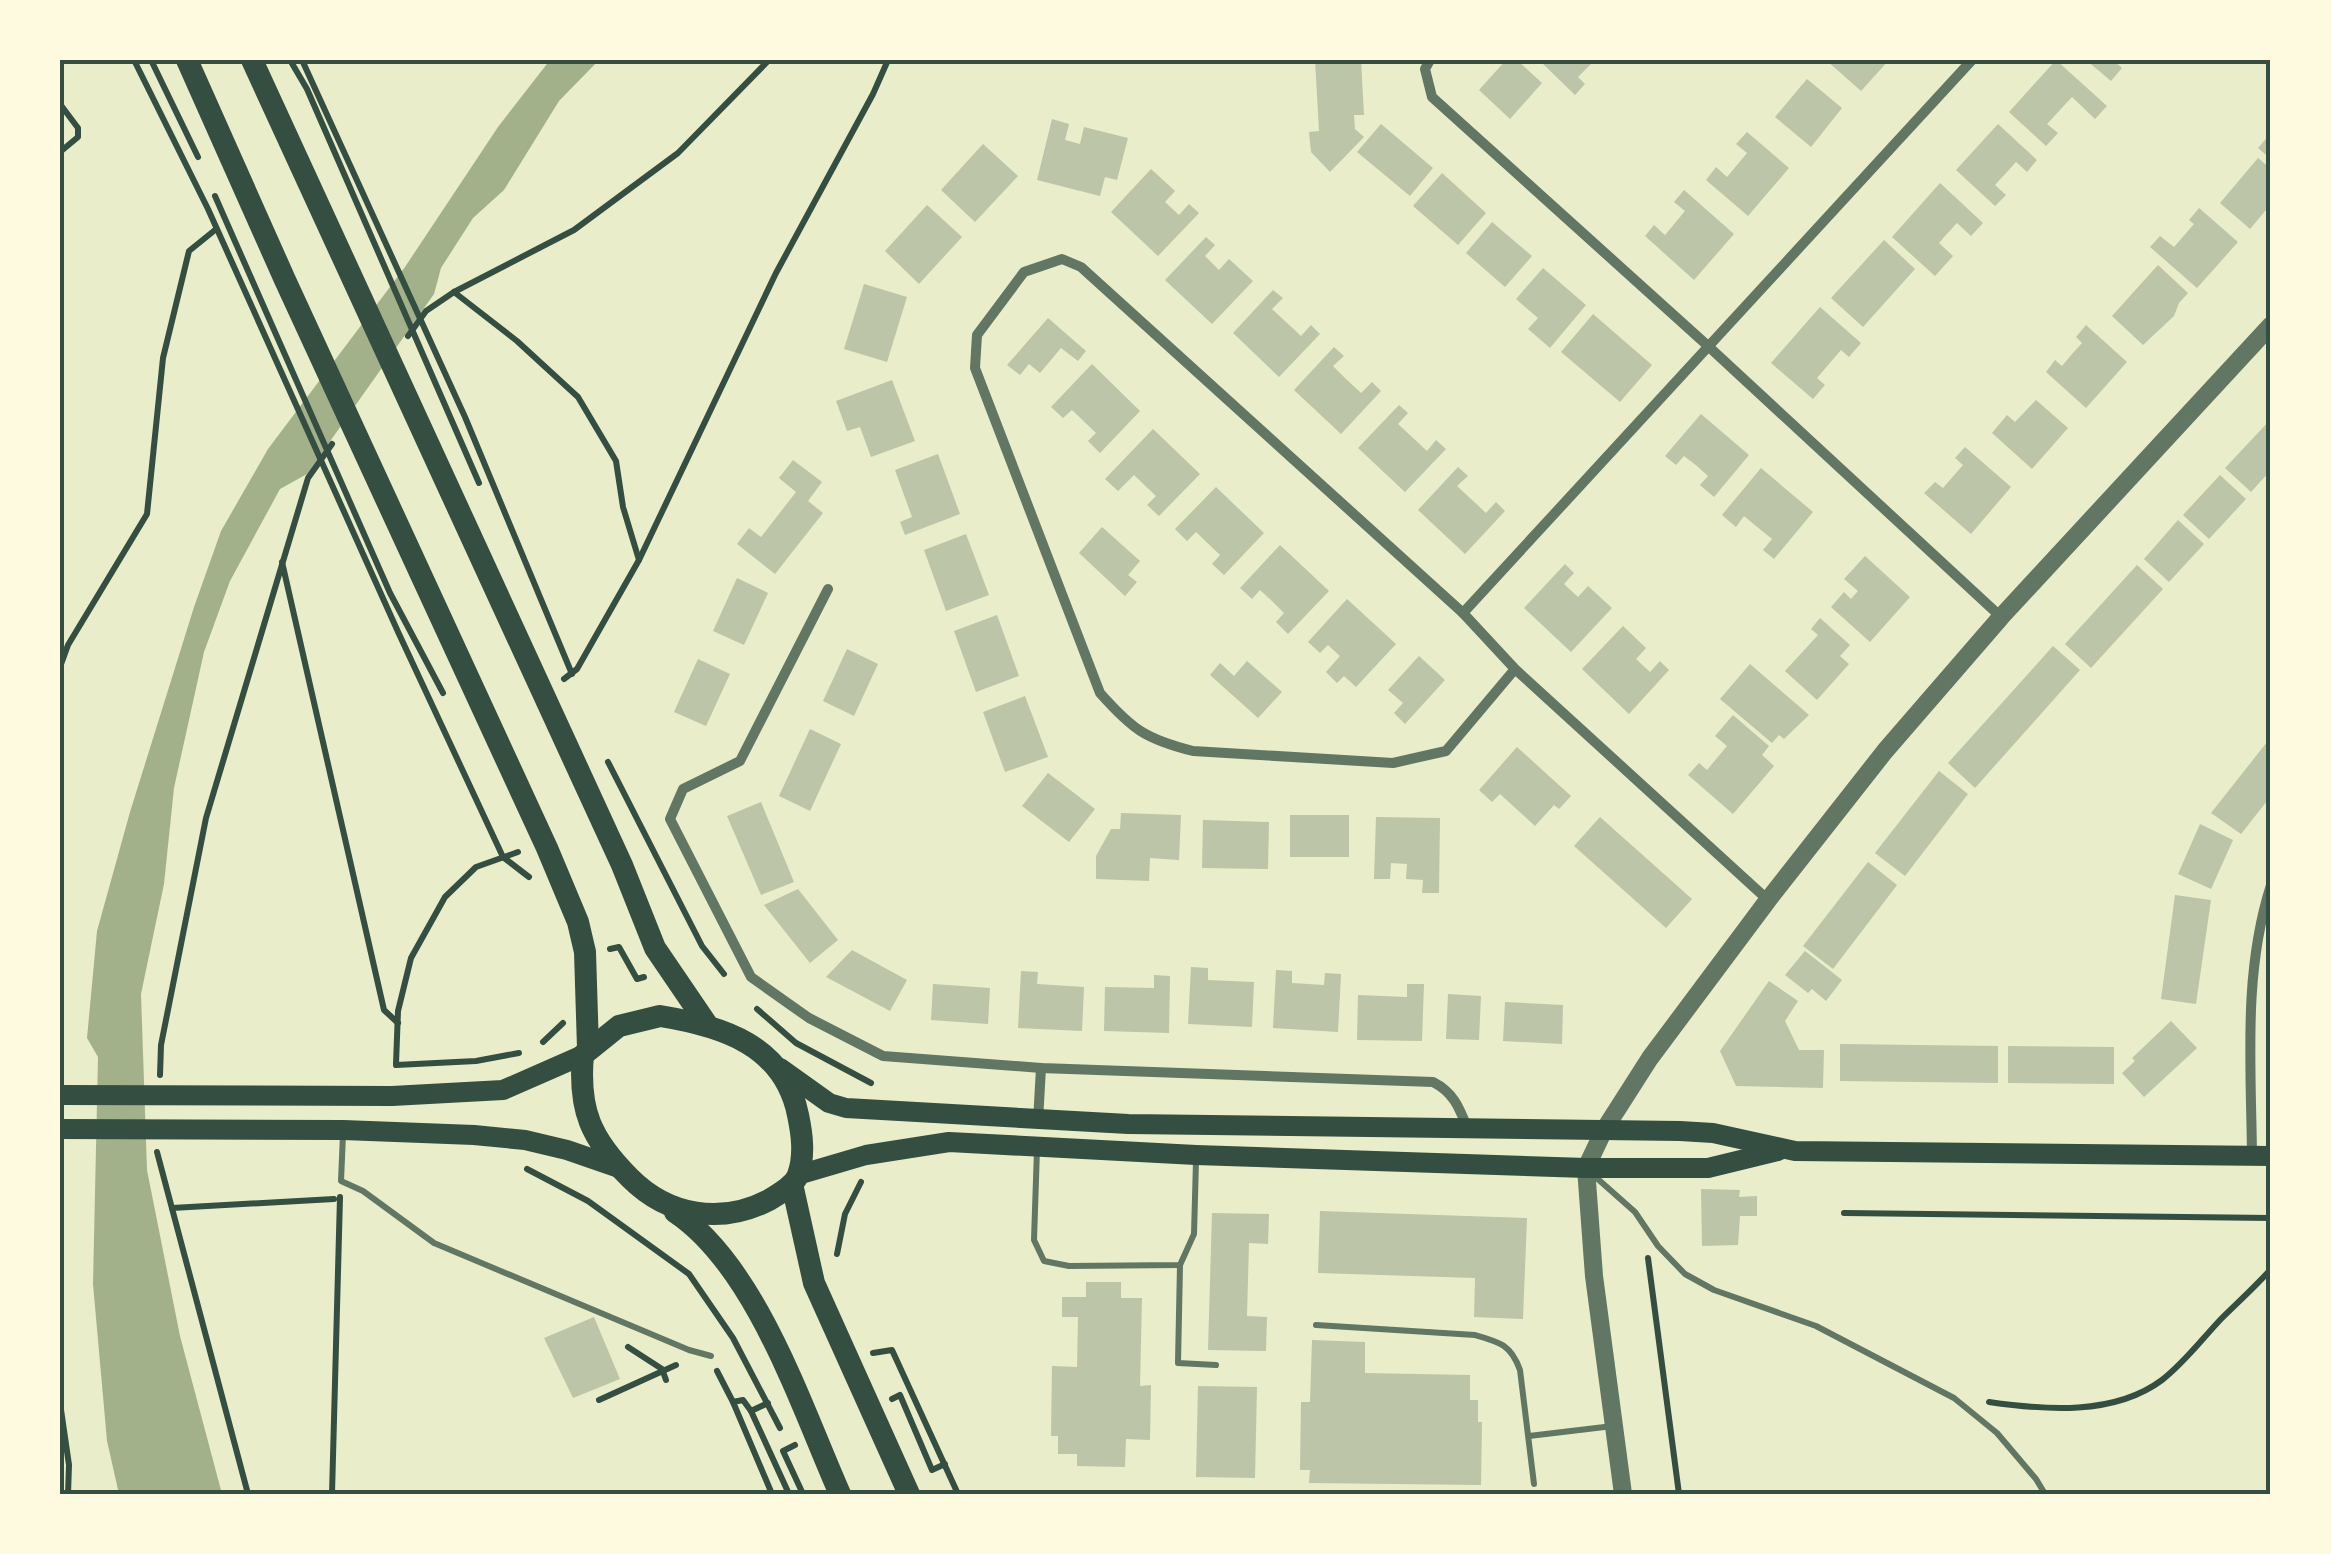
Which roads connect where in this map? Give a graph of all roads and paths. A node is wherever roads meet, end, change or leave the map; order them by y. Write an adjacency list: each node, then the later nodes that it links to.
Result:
1 (134, 60): 16 (path)
2 (151, 60): 13 (path)
3 (187, 60): 48 (highway)
4 (252, 60): 45 (highway)
5 (290, 60): 15 (path)
6 (302, 60): 15 (path)
7 (769, 60): 17 (path)
8 (888, 60): 24 (path)
9 (1430, 60): 20 (street)
10 (1972, 60): 20 (street)
11 (60, 104): 12 (path)
12 (60, 152)
13 (204, 170)
14 (210, 185): 22 (path)
15 (372, 226): 21 (path); 31 (path)
16 (215, 230): 22 (path); 29 (path)
17 (454, 292): 18 (path); 24 (path)
18 (426, 311)
19 (2271, 325): 28 (street)
20 (1708, 346): 27 (street); 28 (street)
21 (437, 384)
22 (331, 472): 33 (path); 36 (path)
23 (308, 478): 25 (path)
24 (639, 560): 31 (path)
25 (282, 561): 44 (path); 51 (path)
26 (828, 589): 50 (street)
27 (1463, 612): 30 (street); 30 (street)
28 (2001, 618): 39 (street)
29 (60, 667)
30 (1515, 669): 39 (street)
31 (568, 677): 32 (path)
32 (573, 696)
33 (450, 708)
34 (599, 746): 41 (path)
35 (518, 852): 36 (path)
36 (503, 857): 37 (path); 44 (path)
37 (529, 878)
38 (2271, 885): 62 (street)
39 (1768, 900): 57 (street)
40 (601, 951): 42 (path)
41 (689, 953)
42 (655, 973)
43 (567, 1019): 46 (path)
44 (398, 1023): 47 (path)
45 (706, 1023): 48 (highway); 49 (highway)
46 (536, 1046)
47 (523, 1052)
48 (586, 1052): 52 (main road); 65 (highway)
49 (780, 1068): 53 (main road); 67 (highway)
50 (1042, 1068): 53 (street); 54 (street)
51 (160, 1081)
52 (60, 1094)
53 (1038, 1120): 54 (main road); 59 (main road)
54 (1467, 1127): 57 (main road)
55 (60, 1129): 56 (main road)
56 (343, 1130): 65 (main road); 68 (lane)
57 (1604, 1130): 60 (main road); 64 (street)
58 (158, 1135): 71 (path)
59 (1038, 1148): 61 (main road); 67 (main road); 75 (lane)
60 (1780, 1150): 62 (main road); 64 (main road)
61 (1196, 1156): 64 (main road); 75 (lane)
62 (2262, 1156)
63 (513, 1166): 93 (path)
64 (1586, 1168): 74 (lane); 95 (street)
65 (622, 1170): 70 (highway)
66 (878, 1178): 76 (path)
67 (795, 1179): 70 (highway); 109 (highway)
68 (341, 1180): 69 (path); 82 (lane)
69 (340, 1199): 71 (path); 103 (path)
70 (664, 1205): 108 (highway)
71 (172, 1208): 102 (path)
72 (1844, 1213): 73 (path)
73 (2271, 1218)
74 (1658, 1246): 89 (lane); 112 (path)
75 (1180, 1265): 83 (lane)
76 (838, 1267)
77 (2271, 1270): 89 (path)
78 (1316, 1325): 96 (lane)
79 (866, 1336): 81 (path)
80 (617, 1339): 84 (path)
81 (874, 1353): 85 (path); 98 (path)
82 (711, 1356): 84 (path); 91 (path)
83 (1216, 1365)
84 (662, 1370): 86 (path); 90 (path)
85 (881, 1371)
86 (666, 1380)
87 (888, 1388): 99 (path)
88 (900, 1396): 98 (path)
89 (1954, 1398): 113 (lane)
90 (598, 1400)
91 (733, 1402): 94 (path); 104 (path)
92 (60, 1403): 101 (path)
93 (768, 1403): 94 (path); 107 (path)
94 (751, 1411): 105 (path)
95 (1615, 1426): 96 (lane); 111 (street)
96 (1529, 1436): 100 (lane)
97 (782, 1451): 106 (path)
98 (945, 1464): 110 (path)
99 (926, 1476)
100 (1534, 1484)
101 (68, 1494)
102 (248, 1494)
103 (332, 1494)
104 (772, 1494)
105 (790, 1494)
106 (803, 1494)
107 (811, 1494)
108 (840, 1494)
109 (909, 1494)
110 (958, 1494)
111 (1623, 1494)
112 (1679, 1494)
113 (2044, 1494)

